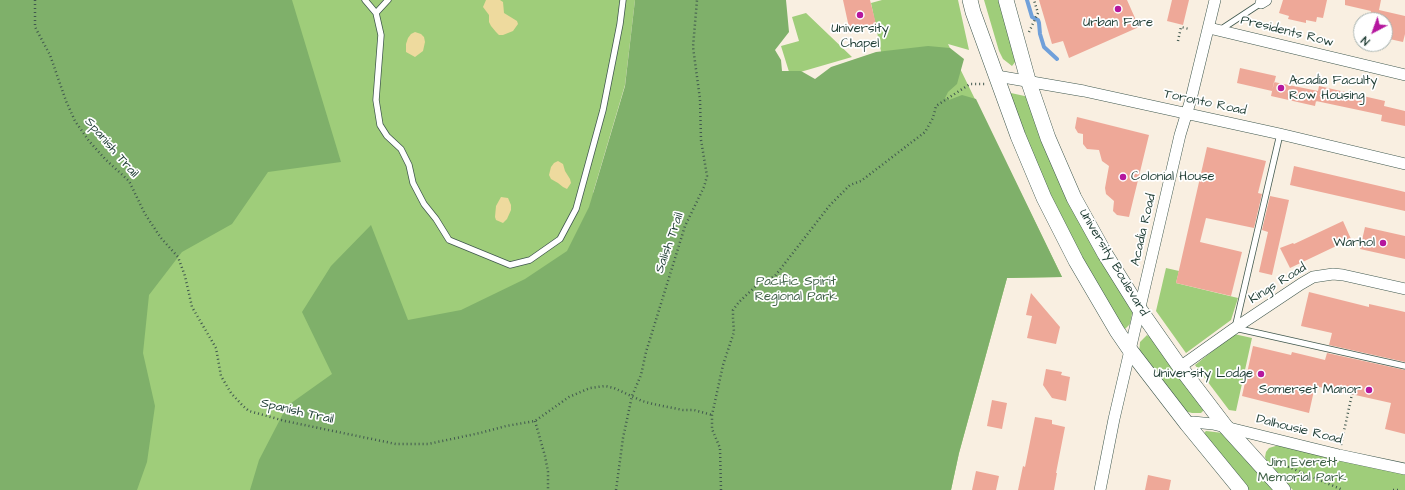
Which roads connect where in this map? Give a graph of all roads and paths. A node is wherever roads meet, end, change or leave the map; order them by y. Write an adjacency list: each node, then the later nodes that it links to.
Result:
1 (35, 0): 32 (path, Spanish Trail)
2 (365, 0): 11 (lane)
3 (388, 0): 11 (lane)
4 (623, 0): 11 (lane)
5 (697, 0): 30 (path, Salish Trail)
6 (970, 0): 19 (main road)
7 (1006, 0): 18 (main road, University Boulevard)
8 (1034, 0): 15 (path)
9 (1215, 0): 12 (street, Acadia Road)
10 (1263, 2): 14 (lane)
11 (376, 13)
12 (1209, 28): 14 (street, Presidents Row); 20 (street, Acadia Road)
13 (1189, 29): 16 (path)
14 (1220, 30): 17 (street, Presidents Row)
15 (1029, 32)
16 (1178, 41)
17 (1405, 75)
18 (1028, 80): 19 (street, Toronto Road); 20 (street, Toronto Road); 24 (main road, University Boulevard)
19 (993, 81): 26 (main road); 31 (path)
20 (1186, 114): 21 (street, Toronto Road); 24 (street, Acadia Road)
21 (1280, 134): 22 (street, Toronto Road); 25 (lane)
22 (1405, 164)
23 (1405, 289): 25 (street, Kings Road)
24 (1140, 310): 26 (street, Acadia Road); 28 (main road, University Boulevard)
25 (1235, 328): 27 (lane); 28 (street, Kings Road)
26 (1130, 350): 33 (main road); 41 (street, Acadia Road)
27 (1405, 366)
28 (1180, 367): 34 (main road, University Boulevard)
29 (1352, 394): 35 (path)
30 (632, 396): 31 (path, Spanish Trail); 32 (path, Spanish Trail); 39 (path, Salish Trail)
31 (712, 415): 40 (path)
32 (535, 421): 38 (path)
33 (1186, 424): 34 (street, Dalhousie Road); 42 (main road)
34 (1225, 426): 35 (street, Dalhousie Road); 43 (main road, University Boulevard)
35 (1339, 455): 37 (street, Dalhousie Road)
36 (1272, 460): 44 (path)
37 (1405, 469)
38 (548, 490)
39 (616, 490)
40 (721, 490)
41 (1100, 490)
42 (1241, 490)
43 (1283, 490)
44 (1343, 490)
45 (1393, 490): 46 (path)
46 (1400, 490)

